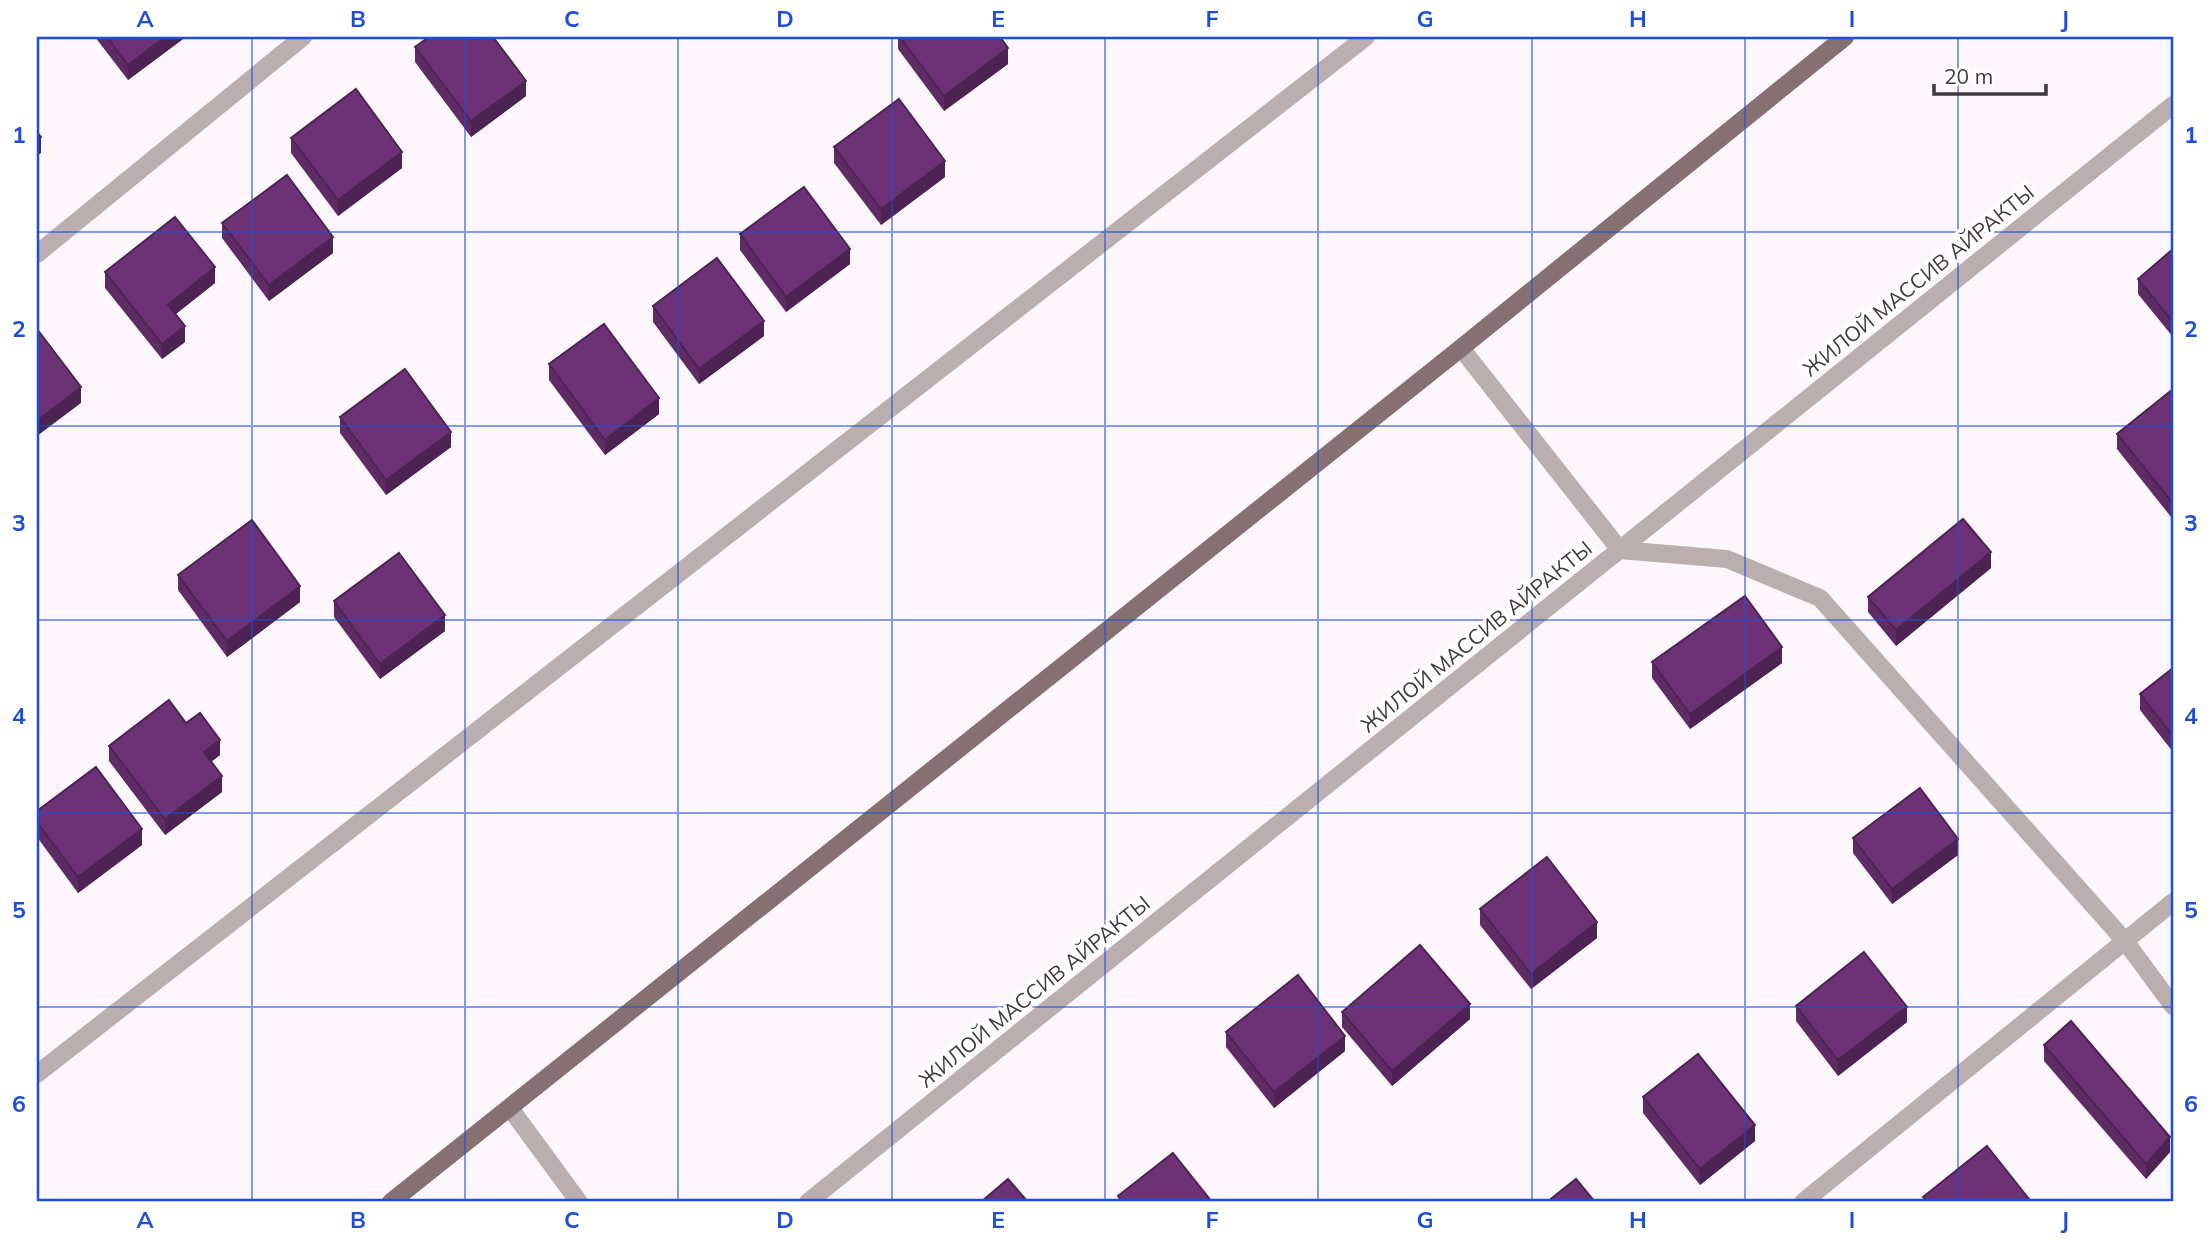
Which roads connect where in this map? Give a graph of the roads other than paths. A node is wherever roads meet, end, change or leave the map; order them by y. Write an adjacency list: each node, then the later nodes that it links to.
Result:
1 (303, 37): 5 (street)
2 (1366, 37): 11 (street)
3 (1845, 37): 6 (main road)
4 (2173, 104): 7 (street, ЖИЛОЙ МАССИВ АЙРАКТЫ)
5 (37, 254)
6 (1461, 348): 7 (street); 12 (main road)
7 (1620, 550): 9 (street); 15 (street, ЖИЛОЙ МАССИВ АЙРАКТЫ)
8 (2173, 902): 9 (street)
9 (2125, 941): 10 (street); 16 (street)
10 (2173, 1006)
11 (37, 1074)
12 (510, 1108): 13 (main road); 14 (street)
13 (391, 1202)
14 (579, 1202)
15 (808, 1202)
16 (1803, 1202)

